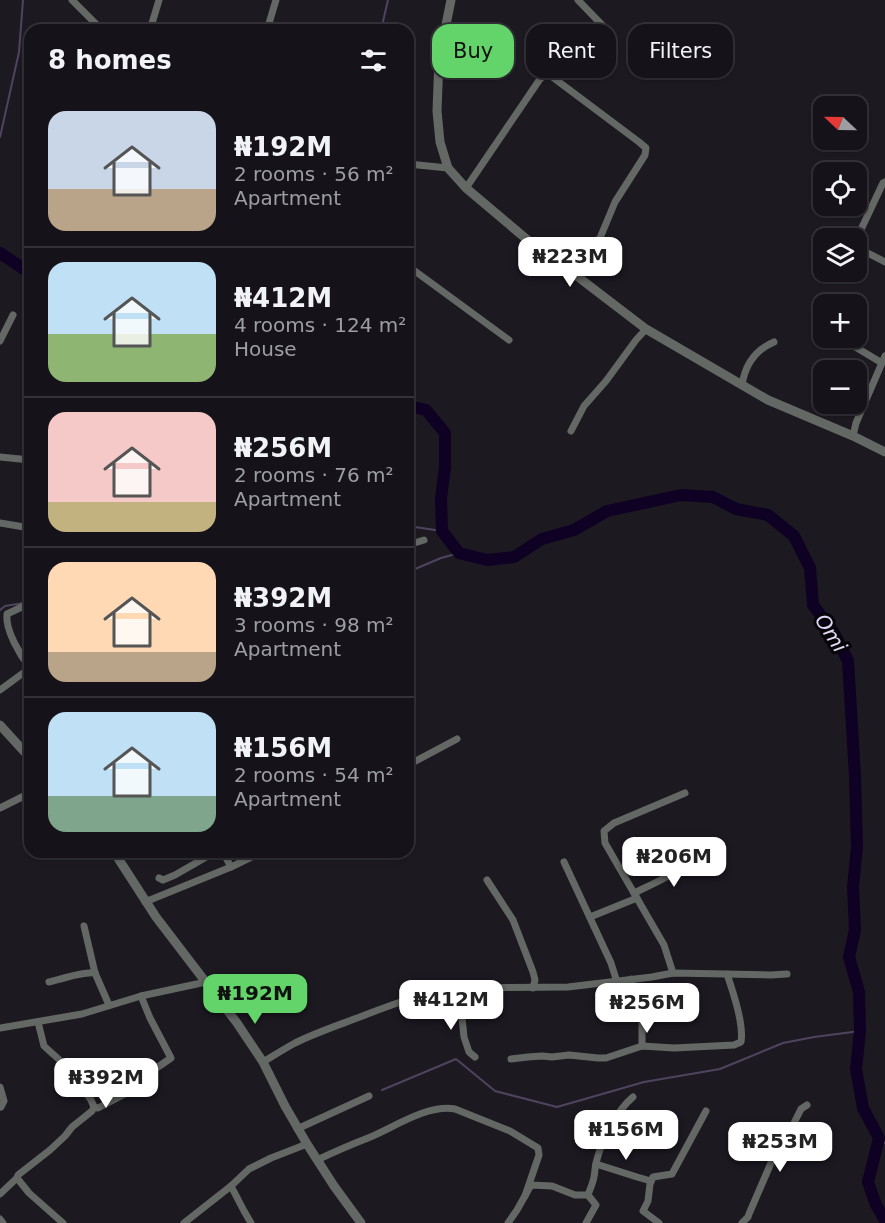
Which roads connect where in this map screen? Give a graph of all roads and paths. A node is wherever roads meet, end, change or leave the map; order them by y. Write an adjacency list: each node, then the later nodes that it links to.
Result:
1 (72, 0): 6 (street)
2 (159, 0): 7 (street)
3 (276, 0): 8 (street)
4 (451, 0): 13 (street)
5 (578, 0): 9 (street)
6 (96, 24)
7 (152, 24)
8 (269, 24)
9 (601, 24)
10 (541, 78): 15 (street)
11 (554, 78): 17 (street)
12 (414, 164): 13 (street)
13 (448, 168): 15 (street)
14 (885, 182): 16 (street)
15 (466, 188): 17 (street)
16 (885, 262)
17 (565, 267): 20 (street)
18 (414, 270): 21 (street)
19 (13, 315): 22 (street)
20 (646, 329): 26 (street); 27 (street)
21 (509, 340)
22 (0, 341)
23 (774, 342): 26 (street)
24 (861, 348): 25 (street)
25 (884, 359): 28 (street)
26 (741, 385): 28 (street)
27 (571, 431)
28 (853, 436): 29 (street)
29 (885, 452)
30 (0, 457): 31 (street)
31 (24, 459)
32 (0, 523): 33 (street)
33 (24, 527)
34 (424, 540): 35 (street)
35 (414, 543)
36 (24, 606): 37 (street)
37 (24, 660)
38 (24, 672): 39 (street)
39 (0, 690)
40 (0, 725): 42 (street)
41 (457, 739): 43 (street)
42 (24, 751)
43 (414, 762)
44 (685, 793): 56 (street)
45 (24, 796): 46 (street)
46 (0, 808)
47 (696, 856): 56 (street)
48 (118, 858): 57 (street)
49 (204, 858): 54 (street)
50 (227, 858): 53 (street)
51 (250, 858): 53 (street)
52 (564, 862): 58 (street)
53 (231, 867): 57 (street)
54 (159, 878)
55 (487, 880): 69 (street)
56 (636, 896): 58 (street); 61 (street)
57 (145, 902): 66 (street)
58 (590, 917): 67 (street)
59 (84, 926): 60 (street)
60 (95, 973): 65 (street); 71 (street)
61 (673, 973): 63 (street); 64 (street)
62 (787, 974): 63 (street)
63 (728, 975): 74 (street)
64 (631, 980): 67 (street); 74 (street)
65 (49, 982)
66 (206, 982): 70 (street); 77 (street)
67 (617, 982): 69 (street)
68 (459, 988): 69 (street); 75 (street); 77 (street)
69 (533, 988)
70 (141, 996): 71 (street); 78 (street)
71 (109, 1005): 72 (street)
72 (38, 1022): 73 (street); 85 (street)
73 (0, 1028)
74 (642, 1046): 76 (street)
75 (476, 1057)
76 (512, 1059)
77 (263, 1062): 87 (street)
78 (135, 1080)
79 (0, 1087): 84 (street)
80 (125, 1094): 85 (street)
81 (369, 1096): 87 (street)
82 (633, 1097): 90 (street)
83 (807, 1105): 98 (street)
84 (1, 1107)
85 (93, 1107): 91 (street)
86 (706, 1111): 92 (street)
87 (297, 1129): 88 (street)
88 (307, 1144): 89 (street); 93 (street)
89 (317, 1160): 96 (street); 103 (street)
90 (596, 1164): 92 (street); 95 (street)
91 (17, 1178): 94 (street); 100 (street)
92 (651, 1181): 106 (street)
93 (231, 1186): 101 (street); 102 (street)
94 (0, 1194)
95 (588, 1195): 96 (street); 105 (street)
96 (525, 1196): 104 (street)
97 (0, 1220): 99 (street)
98 (751, 1220): 107 (street)
99 (3, 1223)
100 (63, 1223)
101 (184, 1223)
102 (251, 1223)
103 (361, 1223)
104 (508, 1223)
105 (586, 1223)
106 (659, 1223)
107 (742, 1223)

